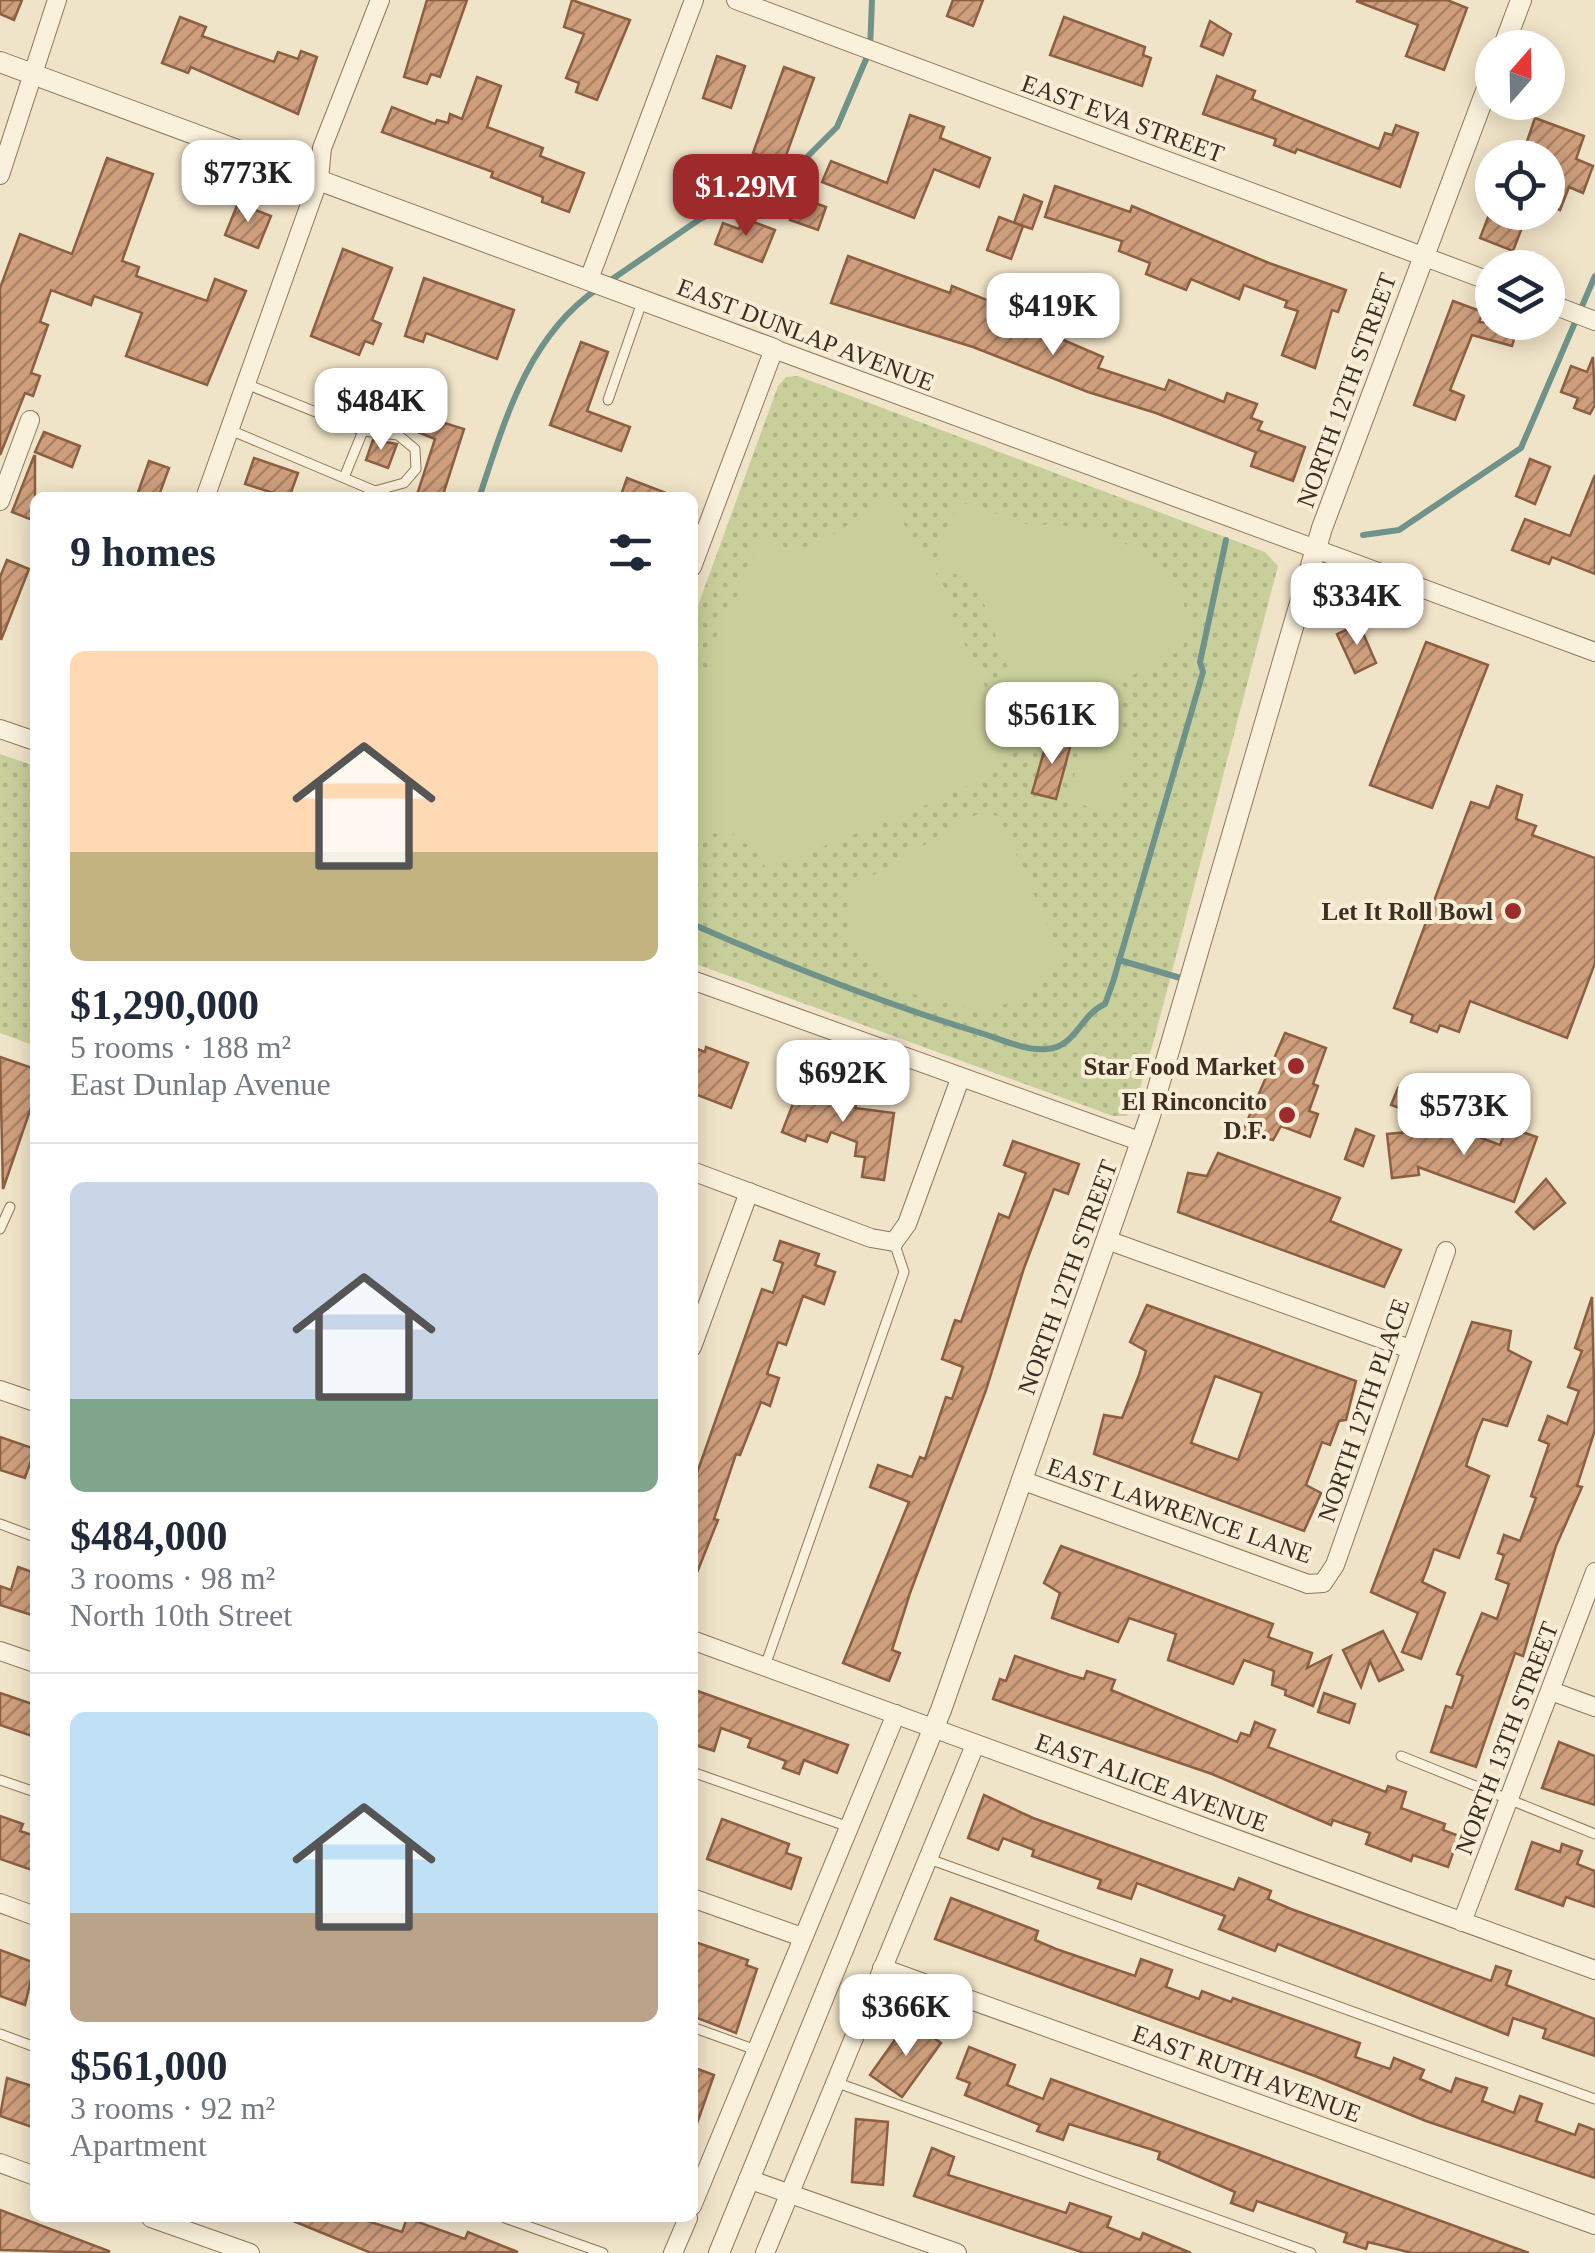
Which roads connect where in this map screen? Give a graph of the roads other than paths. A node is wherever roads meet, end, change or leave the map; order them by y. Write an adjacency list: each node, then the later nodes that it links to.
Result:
1 (57, 0): 8 (street)
2 (380, 0): 11 (street)
3 (694, 0): 14 (street)
4 (736, 0): 12 (street, EAST EVA STREET)
5 (1521, 0): 6 (street)
6 (1510, 30)
7 (0, 62): 8 (street, EAST DUNLAP AVENUE)
8 (34, 74): 10 (street); 11 (street, EAST DUNLAP AVENUE)
9 (1475, 119): 12 (street, NORTH 12TH STREET)
10 (0, 175)
11 (319, 178): 14 (street, EAST DUNLAP AVENUE); 19 (street)
12 (1423, 256): 13 (street, EAST EVA STREET); 27 (street, NORTH 12TH STREET)
13 (1475, 276)
14 (589, 278): 15 (street, EAST DUNLAP AVENUE)
15 (642, 299): 18 (street, EAST DUNLAP AVENUE); 20 (lane)
16 (1565, 309): 17 (street)
17 (1595, 320)
18 (774, 349): 27 (street, EAST DUNLAP AVENUE); 28 (street)
19 (246, 384): 22 (street); 23 (lane)
20 (608, 400)
21 (30, 420): 26 (street)
22 (230, 430): 24 (lane); 25 (street)
23 (362, 431): 24 (lane); 24 (lane)
24 (345, 475)
25 (206, 492)
26 (0, 501)
27 (1314, 550): 29 (street, EAST DUNLAP AVENUE); 34 (street, NORTH 12TH STREET)
28 (698, 551)
29 (1595, 652)
30 (0, 729): 31 (street)
31 (30, 740)
32 (698, 982): 33 (street)
33 (960, 1080): 34 (street); 40 (street)
34 (1142, 1142): 39 (street, NORTH 12TH STREET)
35 (698, 1173): 36 (street)
36 (749, 1192): 40 (street); 42 (street)
37 (10, 1207): 38 (lane)
38 (0, 1229)
39 (1107, 1240): 43 (street); 46 (street, NORTH 12TH STREET)
40 (894, 1242): 54 (lane)
41 (1446, 1251): 43 (street, NORTH 12TH PLACE)
42 (698, 1331)
43 (1410, 1348): 50 (street, NORTH 12TH PLACE)
44 (0, 1390): 45 (street)
45 (30, 1400)
46 (1021, 1480): 50 (street, EAST LAWRENCE LANE); 58 (street, NORTH 12TH STREET)
47 (0, 1524): 48 (lane)
48 (30, 1535)
49 (1595, 1572): 55 (street, NORTH 13TH STREET)
50 (1322, 1583)
51 (698, 1642): 54 (street, EAST ALICE AVENUE)
52 (0, 1651): 53 (street)
53 (30, 1661)
54 (765, 1666): 57 (street, EAST ALICE AVENUE)
55 (1551, 1691): 56 (street); 64 (street, NORTH 13TH STREET)
56 (1595, 1707)
57 (896, 1714): 58 (street, EAST ALICE AVENUE); 65 (street)
58 (934, 1729): 59 (street, EAST ALICE AVENUE); 84 (street, NORTH 12TH STREET)
59 (974, 1745): 67 (street); 71 (street, EAST ALICE AVENUE)
60 (1400, 1756): 64 (lane)
61 (698, 1774): 65 (lane)
62 (0, 1780): 63 (lane)
63 (30, 1790)
64 (1509, 1800): 66 (lane); 71 (street, NORTH 13TH STREET)
65 (850, 1827): 72 (street)
66 (1595, 1834)
67 (927, 1858): 73 (street); 80 (lane)
68 (698, 1900): 72 (street)
69 (0, 1904): 70 (street)
70 (30, 1914)
71 (1462, 1922): 74 (street, EAST ALICE AVENUE)
72 (802, 1937): 78 (street)
73 (882, 1968): 79 (street); 89 (street, EAST RUTH AVENUE)
74 (1595, 1970)
75 (698, 2029): 78 (lane)
76 (0, 2034): 77 (lane)
77 (30, 2044)
78 (757, 2050): 81 (street)
79 (835, 2082): 85 (street); 96 (lane)
80 (1595, 2100)
81 (702, 2159)
82 (0, 2163): 83 (street)
83 (30, 2174)
84 (748, 2178): 85 (street); 93 (street, NORTH 12TH STREET)
85 (789, 2192): 94 (street); 95 (street)
86 (162, 2222): 90 (street)
87 (516, 2222): 91 (lane)
88 (686, 2222): 92 (street)
89 (1595, 2226)
90 (250, 2253)
91 (603, 2253)
92 (673, 2253)
93 (720, 2253)
94 (765, 2253)
95 (957, 2253)
96 (1312, 2253)

